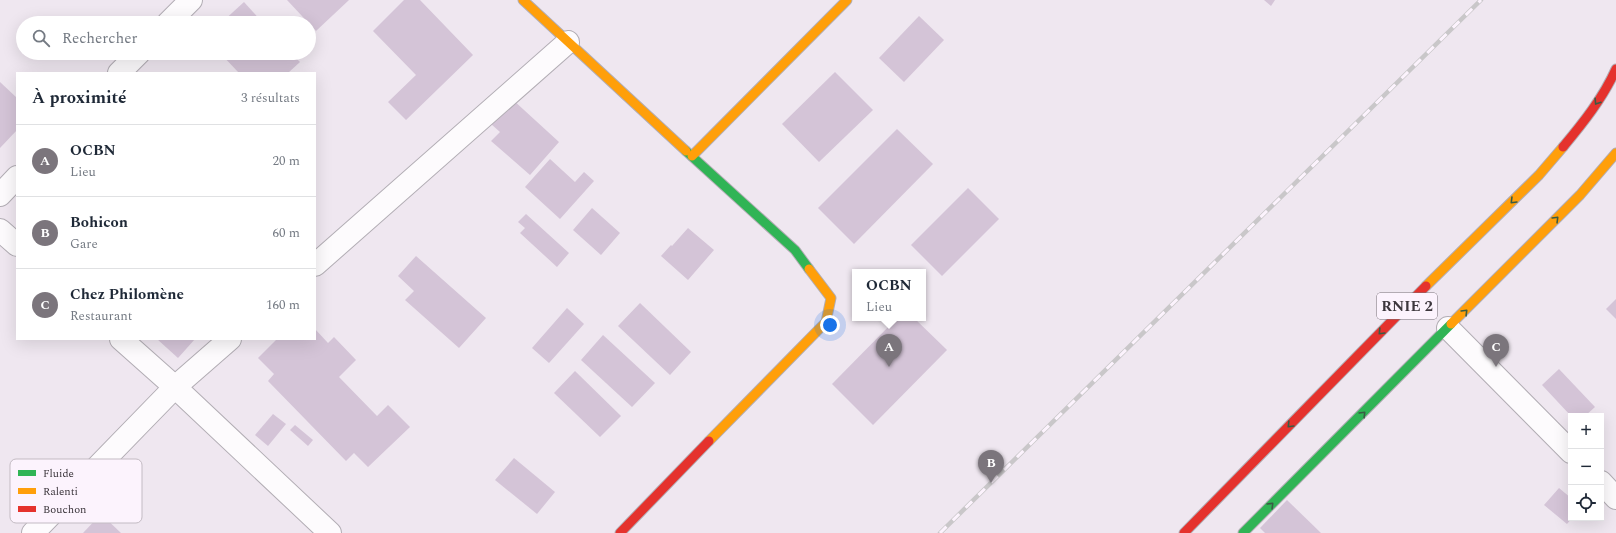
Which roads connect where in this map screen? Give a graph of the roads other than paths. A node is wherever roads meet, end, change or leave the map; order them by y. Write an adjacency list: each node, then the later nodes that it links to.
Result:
1 (191, 0): 4 (street)
2 (523, 0): 5 (main road)
3 (847, 0): 10 (main road)
4 (175, 16)
5 (568, 42): 10 (main road); 15 (street)
6 (132, 60): 8 (street)
7 (1616, 69): 28 (main road, RNIE 2, one-way to 28)
8 (120, 72)
9 (1616, 153): 16 (main road, RNIE 2, one-way to 9)
10 (692, 156): 27 (main road)
11 (16, 178): 12 (street)
12 (0, 195)
13 (0, 230): 14 (street)
14 (16, 244)
15 (316, 264)
16 (1448, 328): 20 (street); 29 (main road, RNIE 2, one-way to 16)
17 (123, 340): 19 (street)
18 (229, 340): 19 (street)
19 (175, 387): 21 (street); 26 (street)
20 (1568, 449)
21 (105, 459)
22 (1604, 485): 23 (street)
23 (1616, 498)
24 (43, 523): 25 (street)
25 (33, 533)
26 (330, 533)
27 (620, 533)
28 (1184, 533)
29 (1243, 533)

